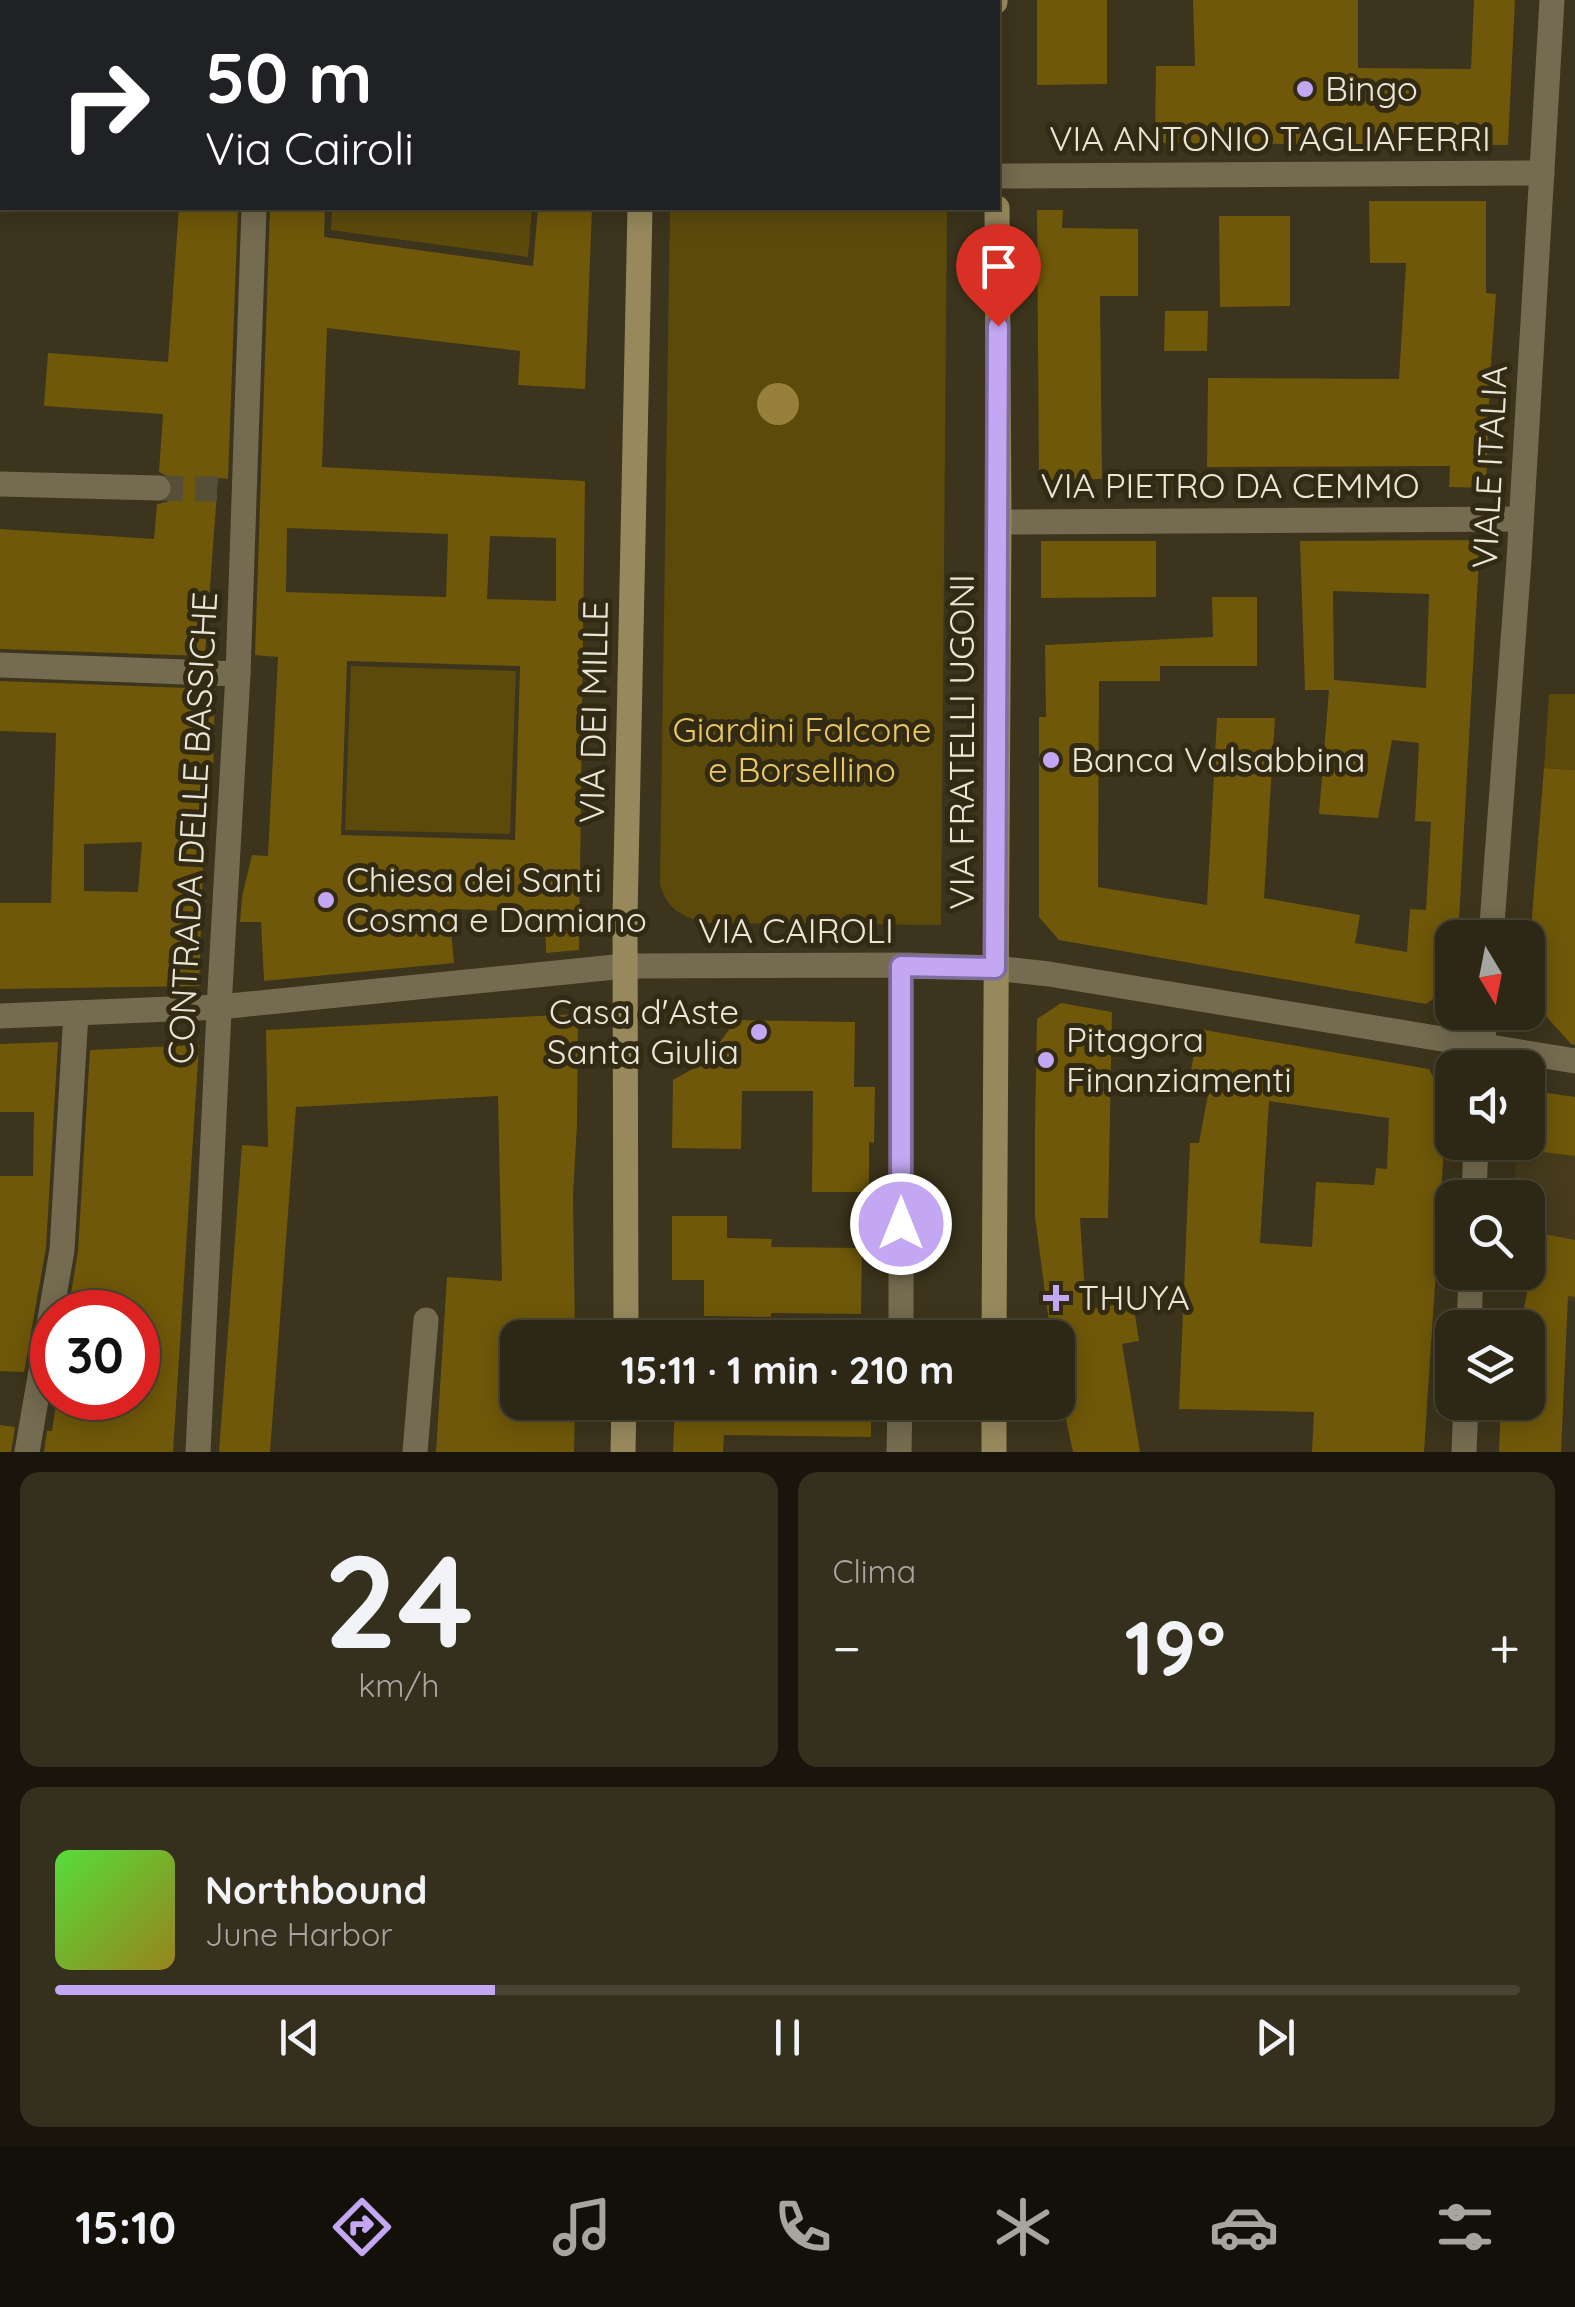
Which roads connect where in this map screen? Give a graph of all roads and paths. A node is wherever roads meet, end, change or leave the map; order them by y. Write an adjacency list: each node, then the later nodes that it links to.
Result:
1 (1552, 0): 2 (street, VIALE ITALIA)
2 (1542, 173): 3 (street, VIA ANTONIO TAGLIAFERRI); 9 (street, VIALE ITALIA)
3 (1000, 176)
4 (254, 210): 12 (street, CONTRADA DELLE BASSICHE)
5 (640, 210): 14 (main road, VIA DEI MILLE)
6 (997, 210): 10 (main road, VIA FRATELLI UGONI)
7 (0, 484): 8 (street)
8 (158, 488)
9 (1521, 519): 10 (street, VIA PIETRO DA CEMMO); 13 (street, VIALE ITALIA)
10 (998, 522): 16 (main road, VIA FRATELLI UGONI)
11 (0, 665): 12 (street)
12 (238, 674): 17 (street, CONTRADA DELLE BASSICHE)
13 (1491, 920)
14 (626, 966): 15 (street, VIA CAIROLI); 17 (street, VIA CAIROLI); 24 (main road, VIA DEI MILLE)
15 (901, 966): 16 (street, VIA CAIROLI); 25 (street)
16 (995, 968): 20 (street, VIA CAIROLI); 26 (main road, VIA FRATELLI UGONI)
17 (219, 1006): 18 (street, VIA CAIROLI); 32 (street, CONTRADA DELLE BASSICHE)
18 (76, 1013): 19 (street, VIA CAIROLI); 31 (street)
19 (0, 1016)
20 (1450, 1050)
21 (1545, 1059): 22 (street, VIA CAIROLI)
22 (1575, 1061)
23 (426, 1320): 33 (street)
24 (626, 1320)
25 (900, 1320)
26 (994, 1320)
27 (624, 1420): 34 (main road)
28 (900, 1420): 35 (street)
29 (994, 1420): 36 (main road)
30 (1465, 1420): 37 (street)
31 (27, 1452)
32 (198, 1452)
33 (415, 1452)
34 (623, 1452)
35 (899, 1452)
36 (994, 1452)
37 (1464, 1452)

